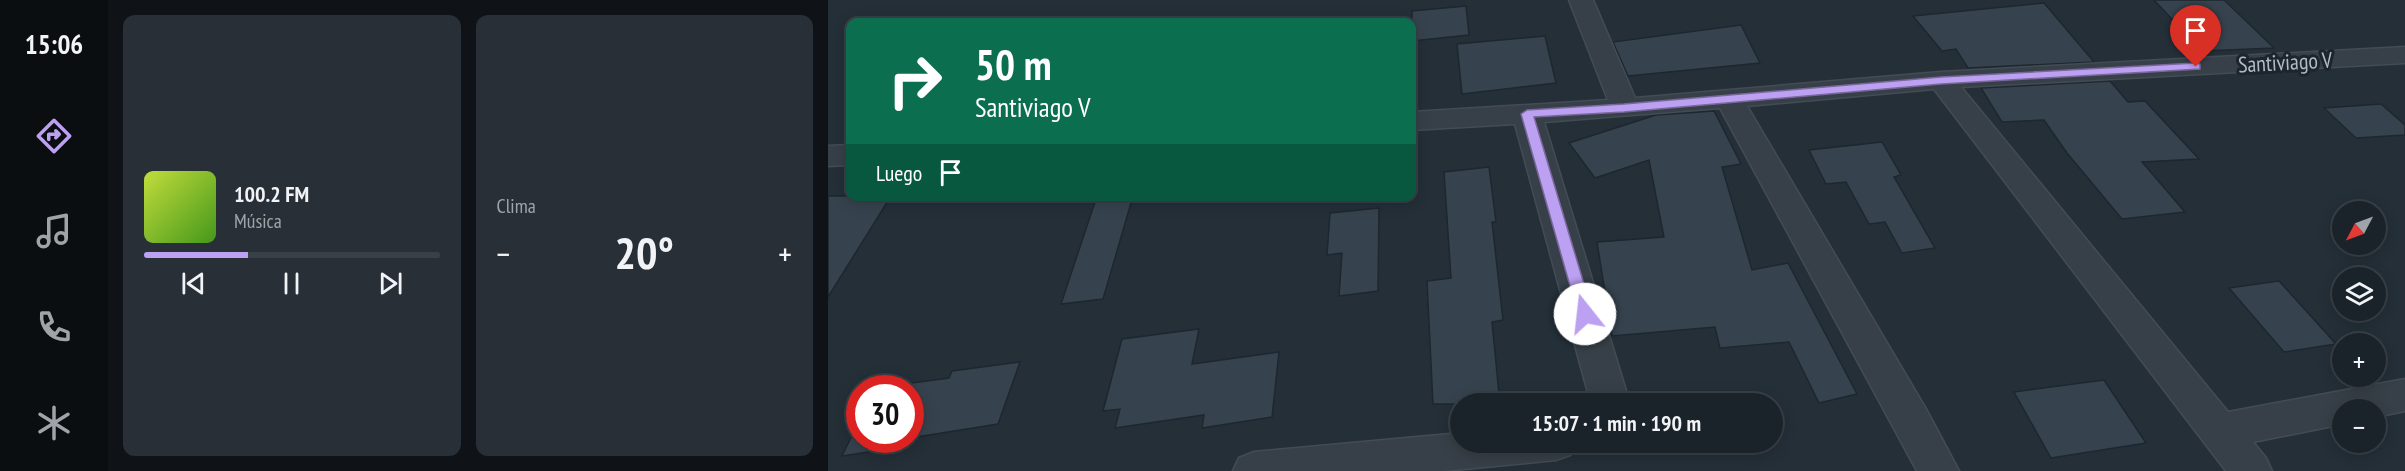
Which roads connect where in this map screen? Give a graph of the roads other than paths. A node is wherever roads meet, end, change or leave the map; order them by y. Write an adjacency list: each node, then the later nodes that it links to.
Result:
1 (1581, 0): 5 (street)
2 (2405, 55): 3 (street, Santiviago V)
3 (1941, 80): 4 (street, Santiviago V); 12 (street)
4 (1729, 99): 5 (street, Santiviago V); 15 (street)
5 (1624, 108): 6 (street, Santiviago V)
6 (1527, 114): 7 (street, Santiviago V); 10 (street)
7 (1416, 121)
8 (846, 155): 9 (street)
9 (828, 156)
10 (1608, 393)
11 (2405, 395): 12 (street)
12 (2219, 431): 16 (street)
13 (1450, 452): 14 (street)
14 (1254, 471)
15 (1938, 471)
16 (2251, 471)

